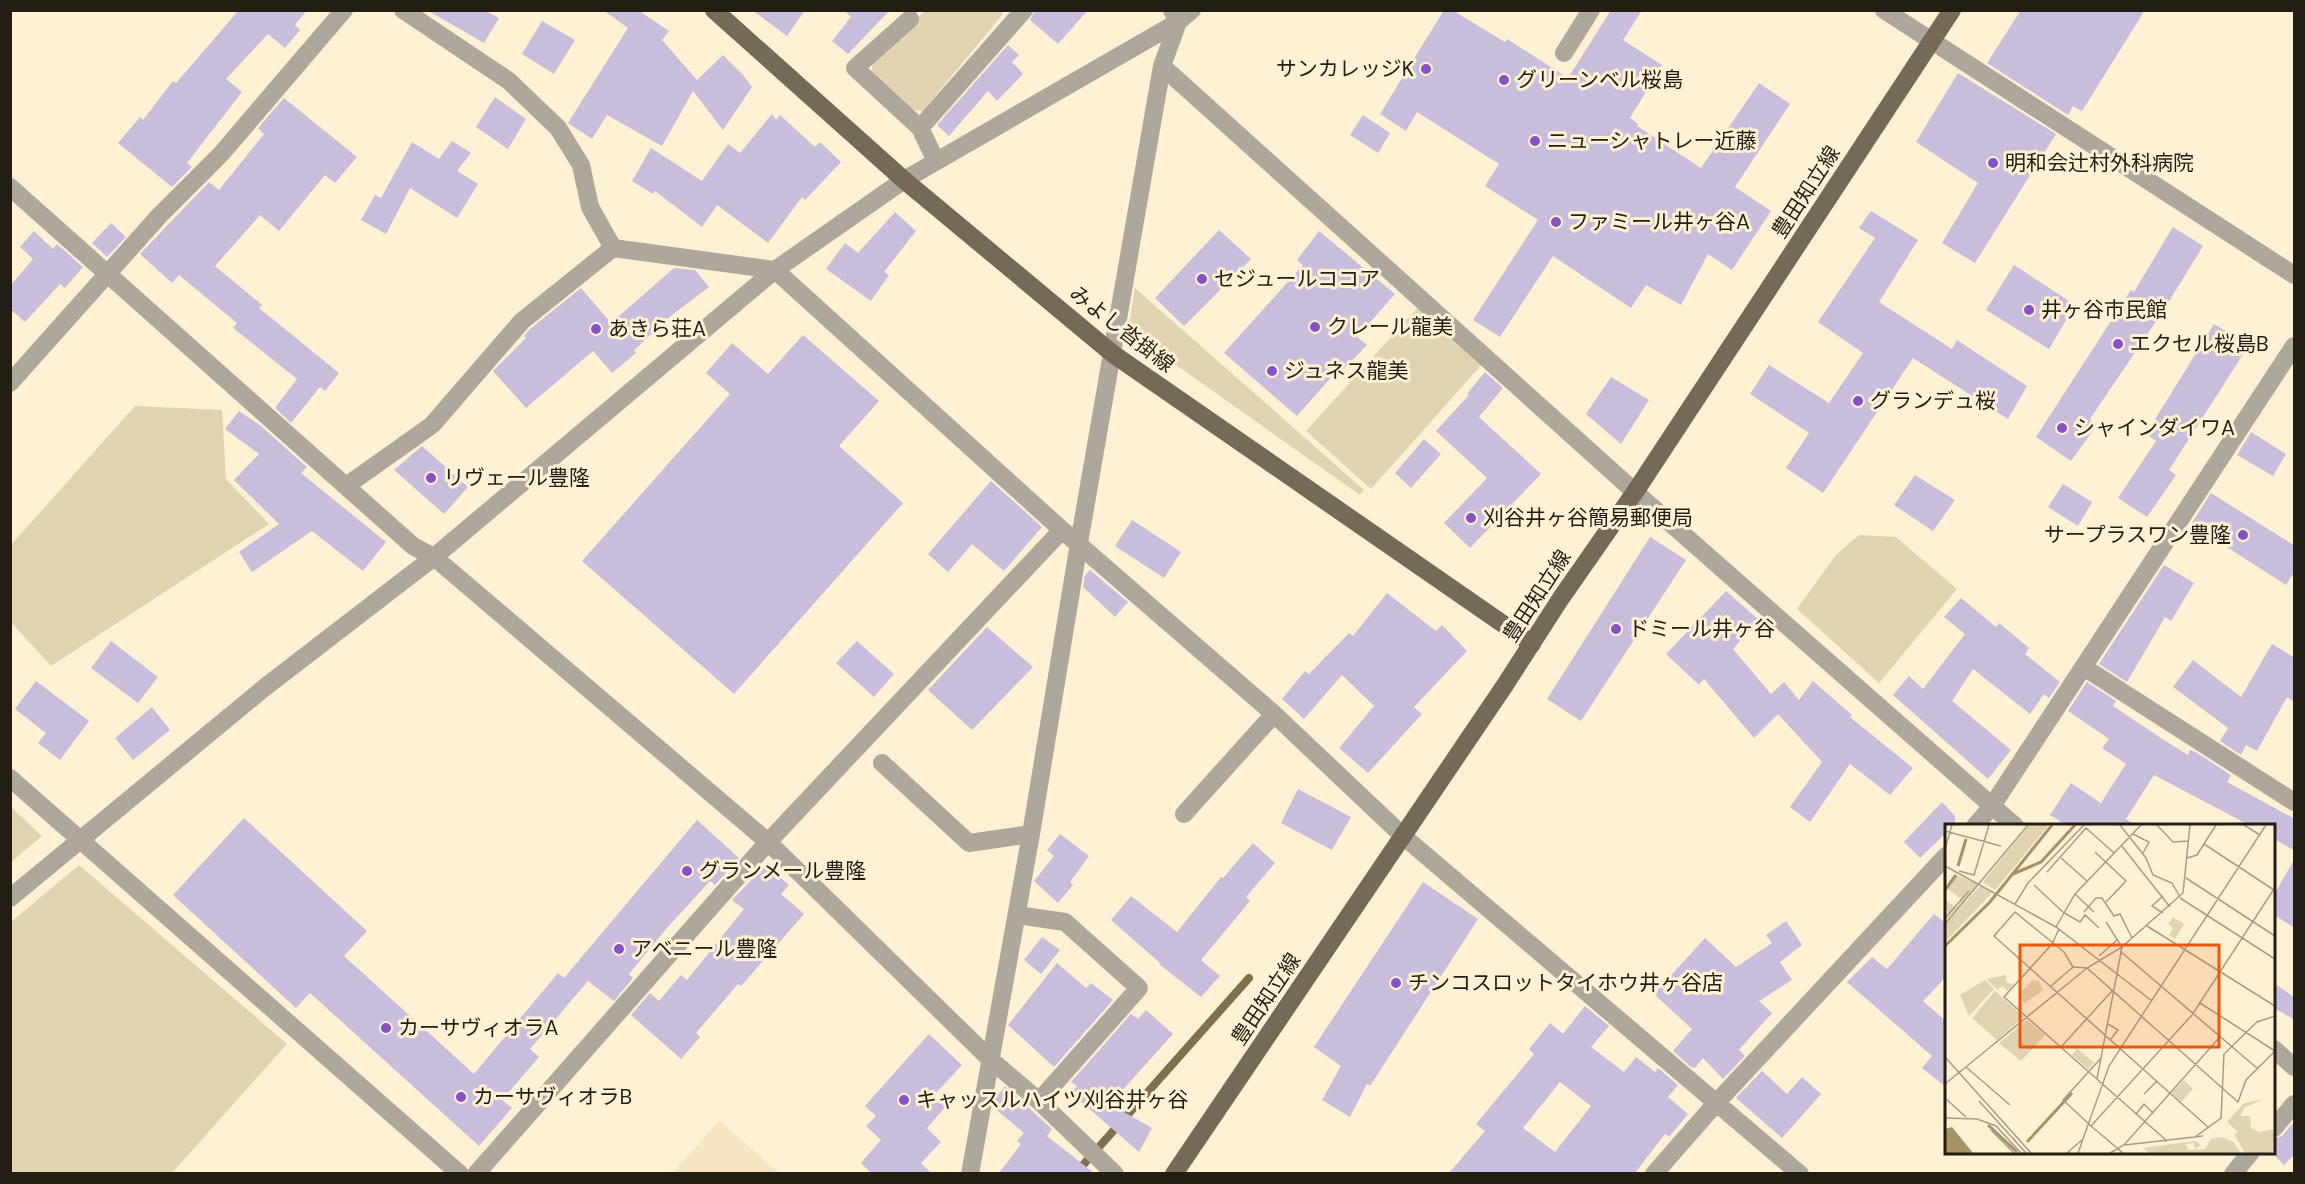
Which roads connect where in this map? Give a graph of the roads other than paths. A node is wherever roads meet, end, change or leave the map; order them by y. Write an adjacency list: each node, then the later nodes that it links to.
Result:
1 (344, 10): 20 (street)
2 (403, 10): 17 (street)
3 (714, 10): 15 (main road, みよし沓掛線)
4 (1024, 10): 13 (street)
5 (1591, 10): 11 (street)
6 (1884, 10): 10 (street)
7 (1952, 10): 10 (main road, 豊田知立線)
8 (1181, 14): 12 (street); 14 (street)
9 (910, 19): 13 (street)
10 (1932, 41): 19 (street); 25 (main road, 豊田知立線)
11 (1564, 53)
12 (1162, 66): 22 (street); 25 (street)
13 (920, 128): 14 (street)
14 (936, 161): 15 (street)
15 (904, 180): 18 (street); 22 (main road, みよし沓掛線)
16 (10, 187): 20 (street)
17 (613, 248): 18 (street); 24 (street)
18 (775, 270): 26 (street); 28 (street)
19 (2295, 275)
20 (107, 276): 23 (street); 24 (street)
21 (2295, 346): 30 (street)
22 (1113, 354): 27 (street); 29 (main road, みよし沓掛線)
23 (10, 382)
24 (346, 486): 28 (street)
25 (1635, 492): 29 (main road, 豊田知立線); 35 (street)
26 (1062, 530): 27 (street); 42 (street)
27 (1079, 543): 31 (street); 39 (street)
28 (434, 556): 41 (street); 42 (street)
29 (1532, 644): 40 (main road, 豊田知立線)
30 (2085, 668): 34 (street); 35 (street)
31 (1274, 714): 36 (street); 40 (street)
32 (882, 762): 39 (street)
33 (10, 778): 41 (street)
34 (2295, 802)
35 (1992, 806): 37 (street); 38 (street)
36 (1184, 814)
37 (1976, 824)
38 (2014, 824)
39 (1031, 834): 45 (street)
40 (1403, 836): 50 (street); 58 (main road, 豊田知立線)
41 (79, 841): 44 (street); 55 (street)
42 (768, 842): 47 (street); 56 (street)
43 (1945, 858): 50 (street)
44 (10, 898)
45 (1017, 915): 47 (street); 49 (street)
46 (2275, 1050): 48 (street)
47 (991, 1060): 49 (street); 57 (street)
48 (2295, 1067)
49 (1039, 1101): 54 (street)
50 (1718, 1101): 59 (street); 60 (street)
51 (2295, 1104): 52 (street)
52 (2275, 1127)
53 (2249, 1154): 61 (street)
54 (1103, 1162)
55 (460, 1173)
56 (476, 1173)
57 (970, 1173)
58 (1174, 1173)
59 (1654, 1173)
60 (1800, 1173)
61 (2233, 1173)

